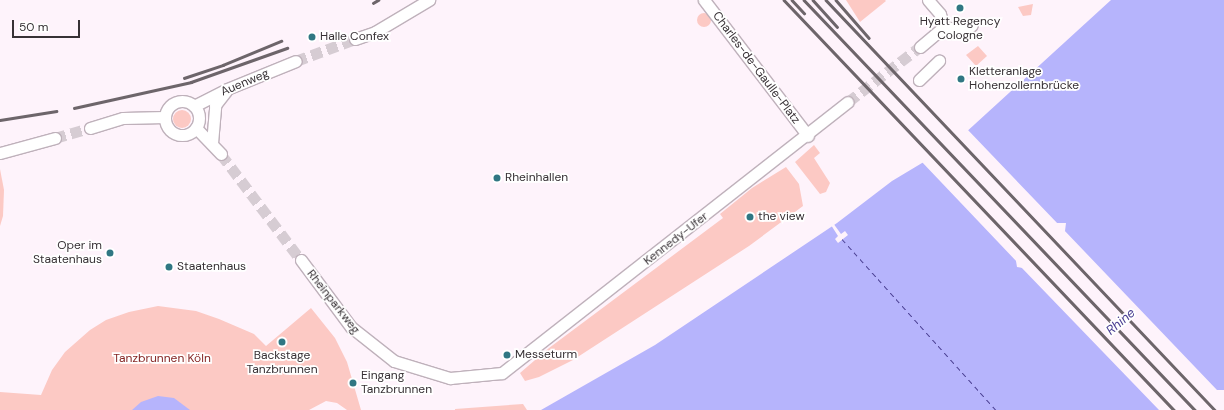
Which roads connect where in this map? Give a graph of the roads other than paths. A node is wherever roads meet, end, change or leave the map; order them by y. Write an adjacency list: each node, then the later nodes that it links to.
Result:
1 (429, 0): 6 (street)
2 (704, 0): 17 (street, Charles-de-Gaulle-Platz)
3 (928, 0): 5 (street)
4 (972, 24): 5 (street)
5 (944, 27): 7 (street)
6 (355, 39)
7 (920, 47)
8 (296, 61): 11 (street, Auenweg)
9 (939, 61): 10 (street)
10 (919, 80)
11 (227, 89): 13 (street, Auenweg); 19 (street)
12 (848, 102): 17 (street, Kennedy-Ufer)
13 (194, 106): 14 (street); 16 (street)
14 (165, 117): 15 (street); 16 (street)
15 (90, 128)
16 (196, 128): 19 (street)
17 (808, 136): 23 (street, Kennedy-Ufer)
18 (55, 138): 20 (street)
19 (212, 142): 21 (street)
20 (0, 153)
21 (221, 154)
22 (301, 260): 23 (street, Rheinparkweg)
23 (502, 373)

